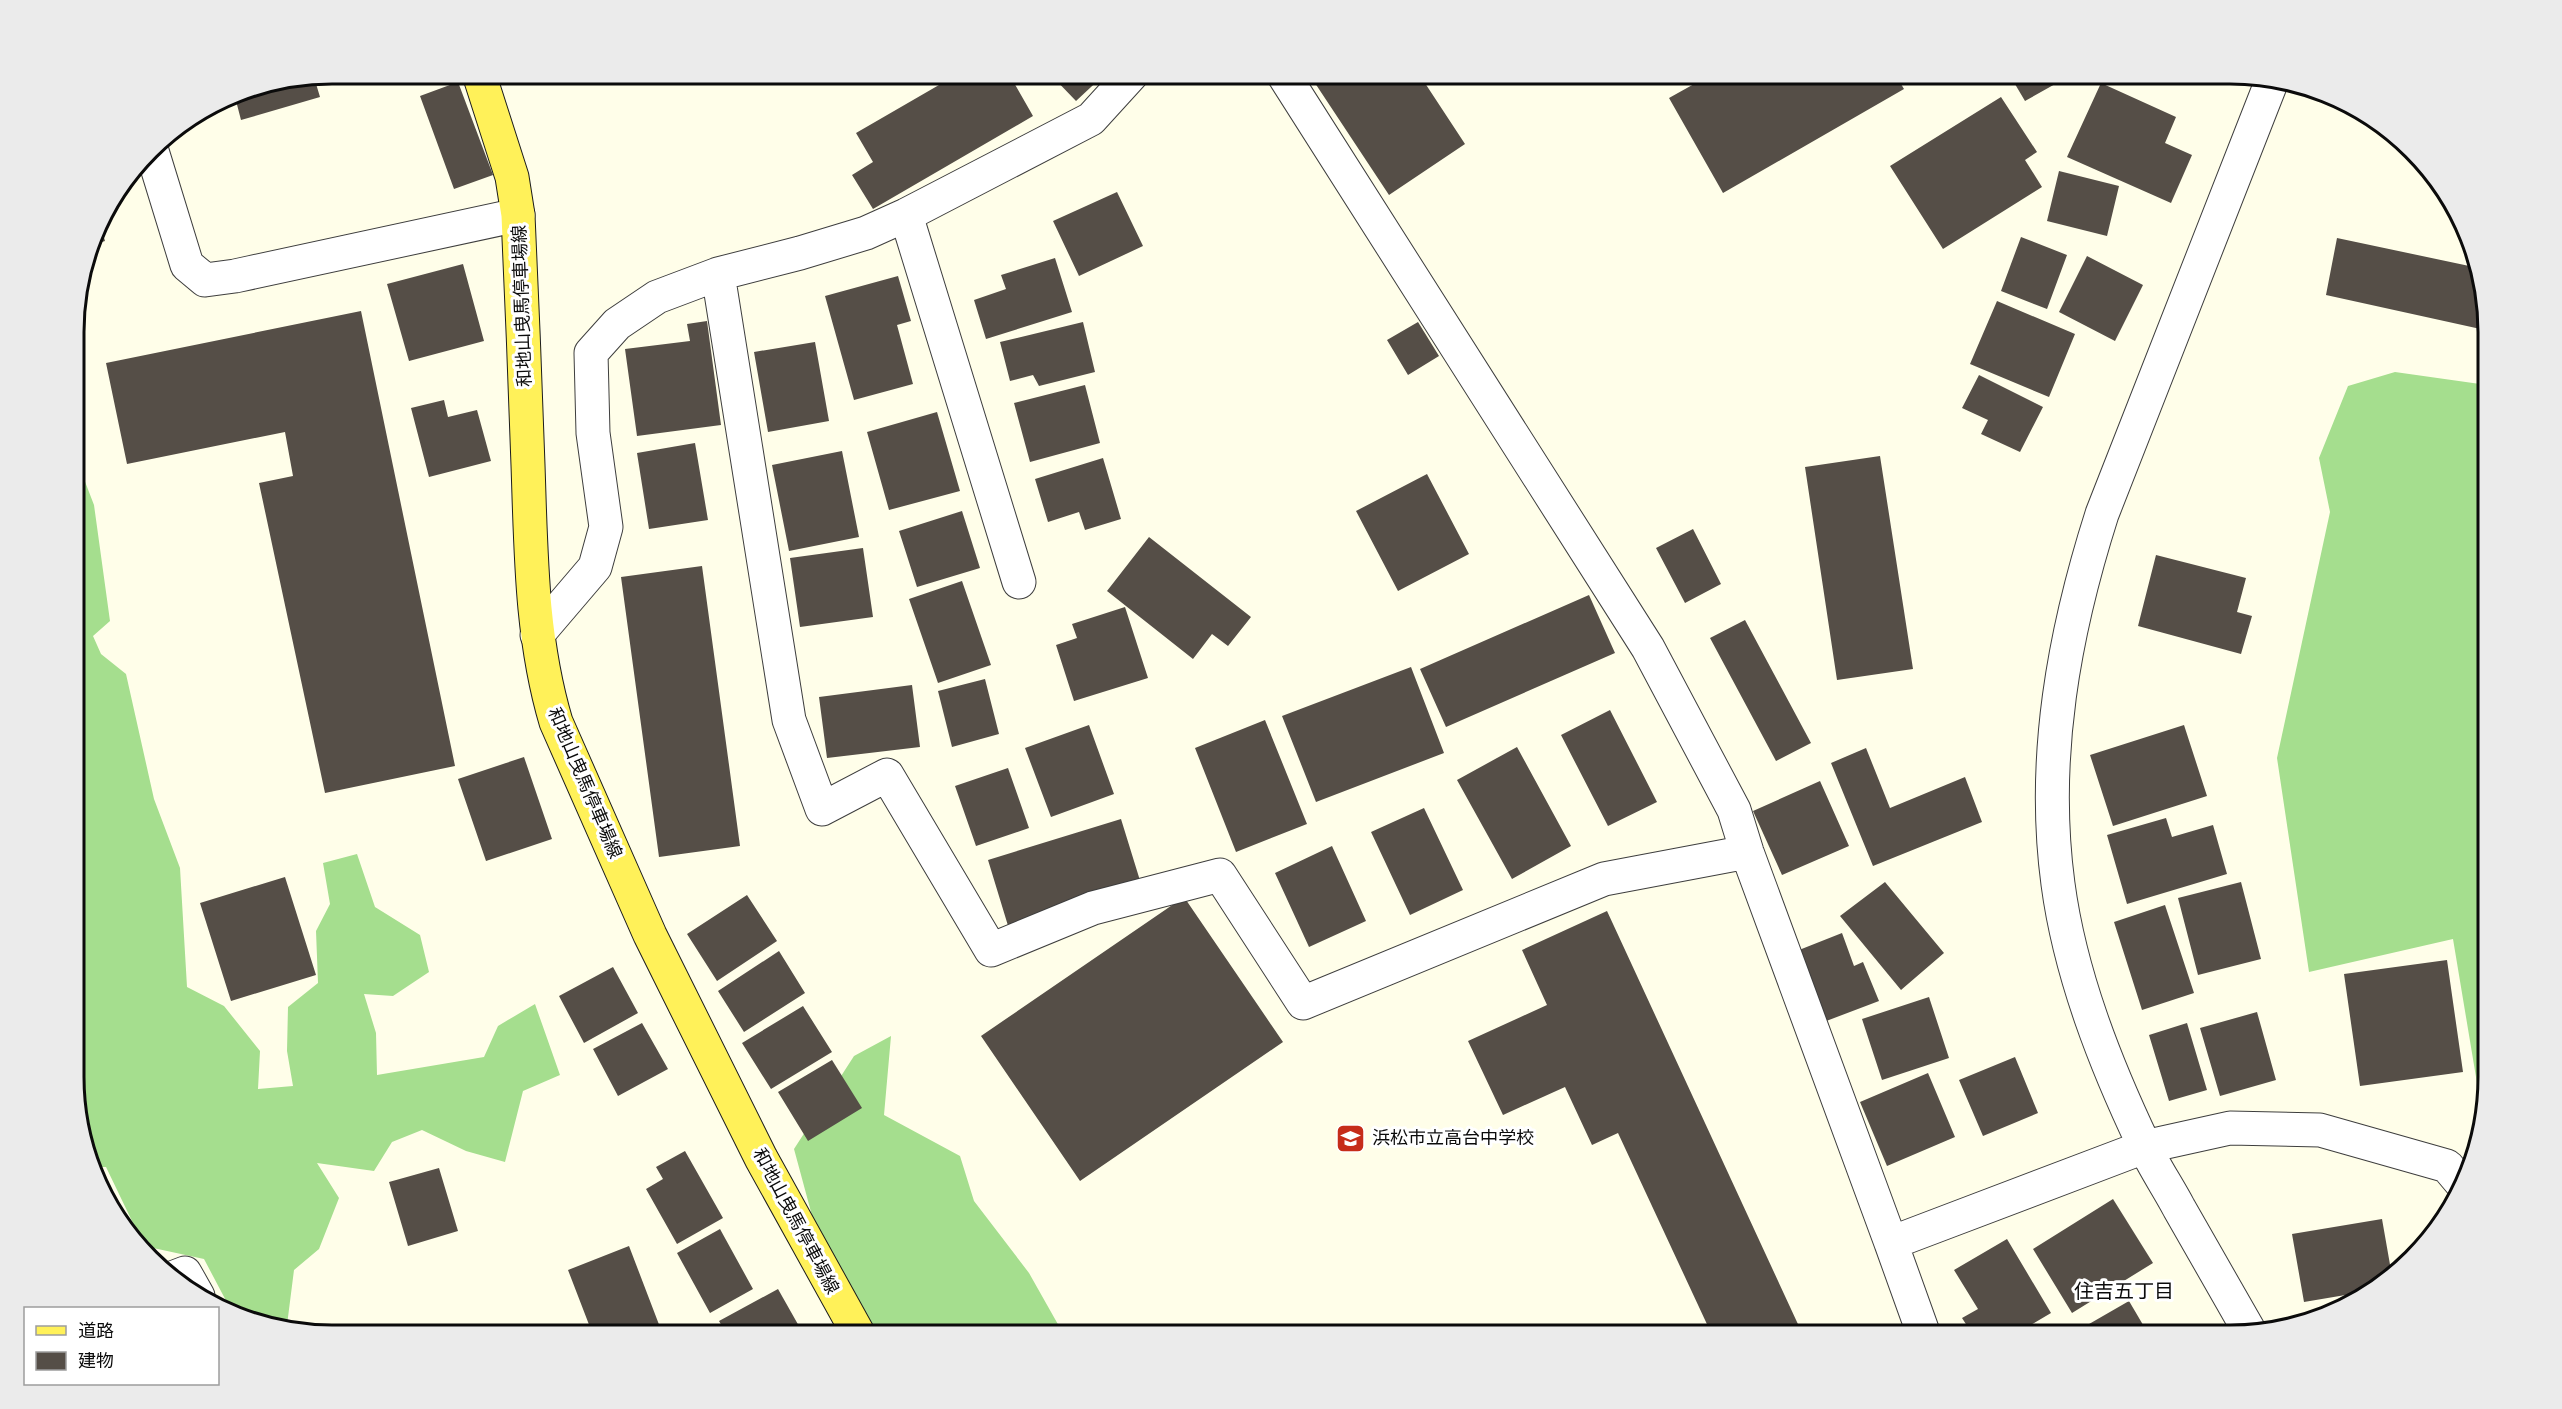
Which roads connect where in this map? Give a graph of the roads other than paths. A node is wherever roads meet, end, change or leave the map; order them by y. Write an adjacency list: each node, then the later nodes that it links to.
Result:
1 (482, 84): 6 (main road, 和地山曳馬停車場線)
2 (1123, 84): 7 (street)
3 (1289, 84): 11 (street)
4 (2269, 87): 12 (street)
5 (155, 160): 6 (street)
6 (518, 215): 10 (main road, 和地山曳馬停車場線)
7 (906, 215): 8 (street); 9 (street)
8 (718, 274): 10 (street); 11 (street)
9 (1019, 582)
10 (537, 635): 16 (main road, 和地山曳馬停車場線)
11 (1747, 852): 14 (street)
12 (2144, 1147): 13 (street); 14 (street); 15 (street)
13 (2457, 1177)
14 (1891, 1243): 17 (street)
15 (2245, 1324)
16 (853, 1325)
17 (1920, 1325)

